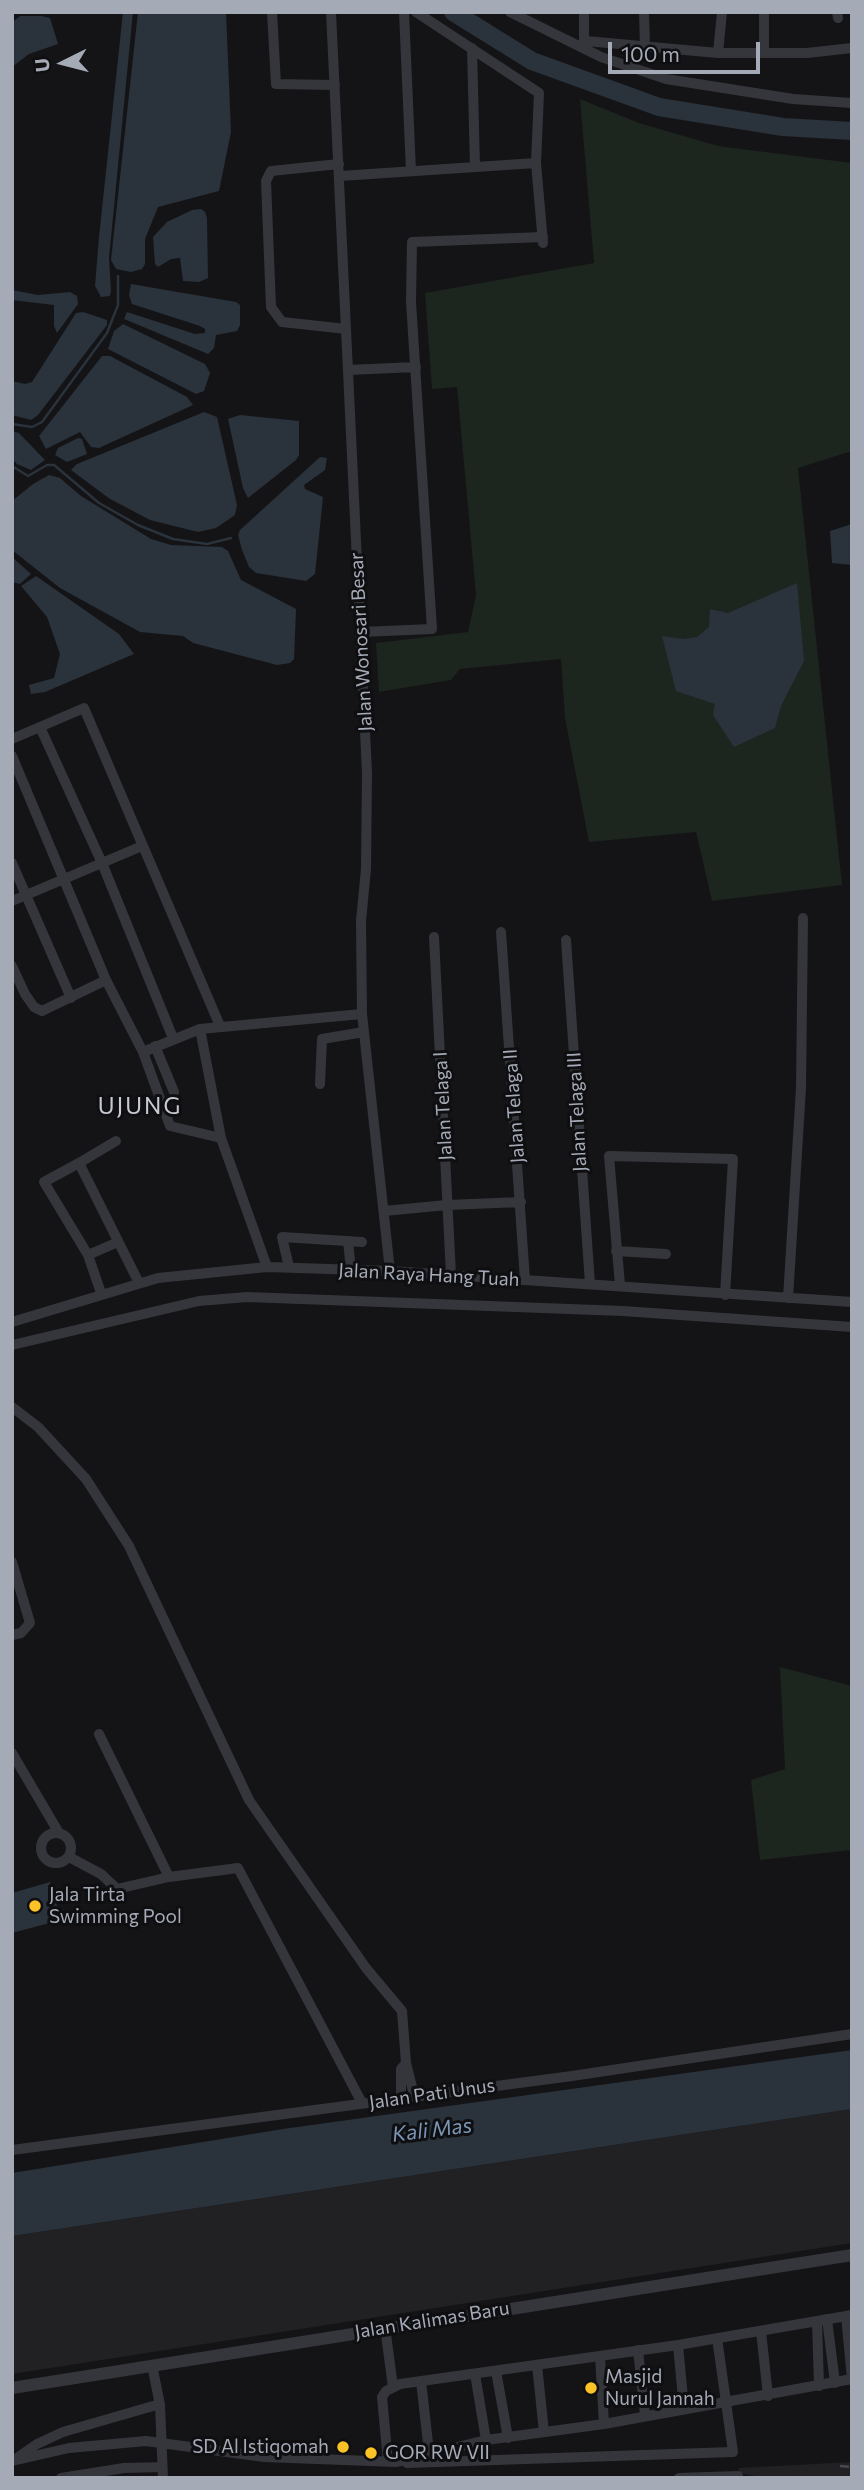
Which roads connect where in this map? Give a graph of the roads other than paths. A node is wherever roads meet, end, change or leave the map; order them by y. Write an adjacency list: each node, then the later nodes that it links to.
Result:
1 (272, 12): 16 (street)
2 (331, 12): 16 (street, Jalan Wonosari Besar)
3 (404, 12): 21 (street)
4 (416, 12): 11 (street)
5 (510, 12): 10 (street)
6 (584, 12): 10 (street)
7 (645, 12): 12 (street)
8 (722, 12): 14 (street)
9 (764, 12): 15 (street)
10 (585, 45): 12 (street); 17 (street)
11 (472, 48): 18 (street); 19 (street)
12 (645, 48): 14 (street)
13 (852, 48): 15 (street)
14 (718, 52): 15 (street)
15 (764, 53)
16 (335, 85): 20 (street, Jalan Wonosari Besar)
17 (852, 103)
18 (536, 163): 19 (street); 23 (street)
19 (475, 167): 21 (street)
20 (340, 170): 21 (street); 22 (street, Jalan Wonosari Besar); 22 (street)
21 (411, 171)
22 (346, 329): 24 (street, Jalan Wonosari Besar)
23 (416, 367): 24 (street); 25 (street)
24 (348, 370): 25 (street, Jalan Wonosari Besar)
25 (361, 632): 42 (street, Jalan Wonosari Besar)
26 (40, 727): 27 (street); 29 (street); 31 (street)
27 (12, 739)
28 (12, 756): 32 (street)
29 (142, 846): 31 (street); 43 (street)
30 (12, 863): 33 (street)
31 (102, 863): 32 (street); 46 (street)
32 (64, 880): 33 (street); 40 (street)
33 (26, 895): 34 (street); 41 (street)
34 (12, 901)
35 (803, 918): 74 (street)
36 (501, 932): 54 (street, Jalan Telaga II)
37 (434, 937): 55 (street, Jalan Telaga I)
38 (566, 940): 70 (street, Jalan Telaga III)
39 (12, 966): 41 (street)
40 (106, 980): 41 (street); 48 (street)
41 (71, 998)
42 (362, 1014): 43 (street); 45 (street, Jalan Wonosari Besar)
43 (220, 1026): 44 (street)
44 (200, 1029): 46 (street); 51 (street)
45 (364, 1032): 49 (street); 56 (street, Jalan Wonosari Besar)
46 (173, 1038): 47 (street)
47 (155, 1046): 48 (street); 50 (street)
48 (143, 1052): 51 (street)
49 (320, 1084)
50 (174, 1092)
51 (221, 1138): 63 (street)
52 (116, 1141): 53 (street)
53 (79, 1163): 58 (street); 62 (street)
54 (521, 1202): 55 (street); 68 (street, Jalan Telaga II)
55 (447, 1205): 56 (street); 67 (street, Jalan Telaga I)
56 (384, 1211): 66 (street, Jalan Wonosari Besar)
57 (348, 1241): 59 (street); 64 (street); 65 (street)
58 (118, 1242): 62 (street); 69 (street)
59 (362, 1242)
60 (616, 1251): 61 (street); 71 (street); 73 (street)
61 (666, 1254)
62 (88, 1255): 72 (street)
63 (267, 1267): 64 (street, Jalan Raya Hang Tuah); 69 (street, Jalan Raya Hang Tuah)
64 (289, 1267): 65 (street, Jalan Raya Hang Tuah)
65 (351, 1270): 66 (street, Jalan Raya Hang Tuah)
66 (390, 1271): 67 (street, Jalan Raya Hang Tuah)
67 (451, 1275): 68 (street, Jalan Raya Hang Tuah)
68 (525, 1280): 70 (street, Jalan Raya Hang Tuah)
69 (139, 1283): 72 (street, Jalan Raya Hang Tuah)
70 (590, 1284): 71 (street, Jalan Raya Hang Tuah)
71 (620, 1285): 73 (street, Jalan Raya Hang Tuah)
72 (101, 1293): 76 (street, Jalan Raya Hang Tuah)
73 (725, 1295): 74 (street, Jalan Raya Hang Tuah)
74 (788, 1298): 75 (street, Jalan Raya Hang Tuah)
75 (852, 1301)
76 (12, 1322)
77 (852, 1327): 78 (street, Jalan Raya Hang Tuah)
78 (12, 1346)
79 (12, 1407): 88 (street)
80 (13, 1567): 81 (street)
81 (12, 1634)
82 (99, 1734): 86 (street)
83 (12, 1753): 84 (street)
84 (59, 1833): 85 (street); 85 (street)
85 (69, 1857): 86 (street)
86 (169, 1877): 91 (street)
87 (852, 2034): 89 (street, Jalan Pati Unus)
88 (406, 2063): 89 (street); 90 (street)
89 (414, 2095): 90 (street, Jalan Pati Unus)
90 (401, 2097): 91 (street, Jalan Pati Unus)
91 (362, 2104): 92 (street, Jalan Pati Unus)
92 (12, 2150)
93 (852, 2255): 96 (street, Jalan Kalimas Baru)
94 (849, 2316): 95 (street); 106 (street)
95 (822, 2320): 97 (street); 108 (street); 109 (street)
96 (385, 2327): 102 (street, Jalan Kalimas Baru); 111 (street)
97 (761, 2331): 98 (street); 112 (street)
98 (718, 2338): 99 (street); 113 (street)
99 (678, 2345): 100 (street); 115 (street)
100 (638, 2350): 101 (street); 116 (street)
101 (600, 2356): 103 (street); 117 (street)
102 (152, 2365): 110 (street, Jalan Kalimas Baru); 114 (street)
103 (537, 2365): 104 (street); 118 (street)
104 (496, 2371): 105 (street); 119 (street)
105 (475, 2374): 107 (street); 120 (street)
106 (852, 2379): 108 (street)
107 (421, 2381): 111 (street); 122 (street)
108 (835, 2383): 109 (street)
109 (819, 2386): 112 (street)
110 (12, 2388)
111 (393, 2388): 124 (street)
112 (768, 2396): 113 (street)
113 (727, 2403): 115 (street); 124 (street)
114 (160, 2404): 121 (street); 123 (street)
115 (684, 2409): 116 (street)
116 (645, 2415): 117 (street)
117 (604, 2424): 118 (street)
118 (544, 2432): 119 (street)
119 (508, 2438): 120 (street)
120 (486, 2440): 122 (street)
121 (161, 2442): 123 (street); 124 (street); 125 (street)
122 (429, 2452): 124 (street)
123 (13, 2461)
124 (392, 2462)
125 (163, 2472): 127 (street)
126 (738, 2476): 128 (street)
127 (61, 2478)
128 (679, 2478)

